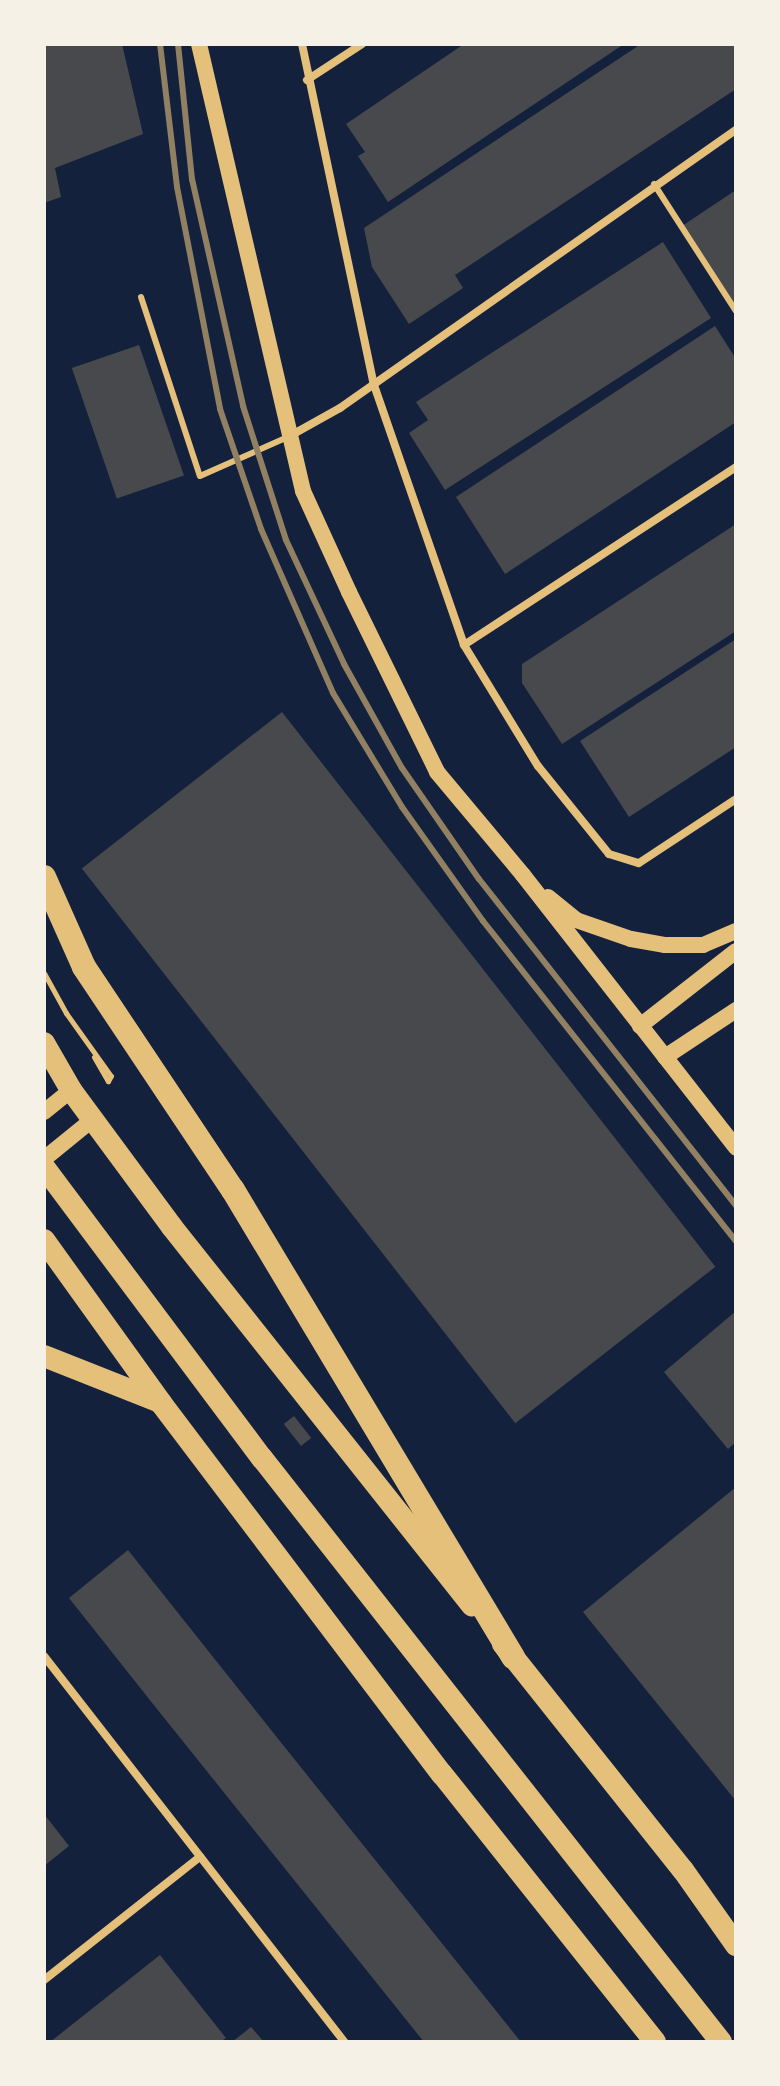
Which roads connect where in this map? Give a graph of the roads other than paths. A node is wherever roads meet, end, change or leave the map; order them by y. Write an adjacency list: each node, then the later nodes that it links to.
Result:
1 (199, 44): 10 (main road)
2 (302, 44): 4 (street)
3 (362, 44): 4 (street)
4 (307, 80): 9 (street)
5 (736, 130): 6 (street)
6 (654, 184): 8 (lane); 9 (street)
7 (141, 297): 10 (lane)
8 (736, 311)
9 (374, 385): 10 (street); 12 (street)
10 (288, 437): 14 (main road)
11 (736, 467): 12 (street)
12 (464, 645): 13 (street)
13 (736, 799)
14 (523, 875): 16 (main road); 19 (main road)
15 (44, 877): 32 (highway)
16 (736, 931)
17 (736, 951): 19 (main road)
18 (736, 1010): 21 (main road)
19 (640, 1026): 21 (main road)
20 (44, 1043): 22 (highway)
21 (665, 1057): 25 (main road)
22 (71, 1090): 23 (main road); 24 (highway)
23 (44, 1112)
24 (92, 1120): 26 (main road); 32 (highway)
25 (736, 1148)
26 (44, 1159)
27 (44, 1167): 38 (highway)
28 (44, 1240): 30 (highway)
29 (44, 1356): 30 (highway)
30 (161, 1403): 37 (highway)
31 (44, 1656): 33 (street)
32 (513, 1657): 34 (highway)
33 (200, 1857): 35 (street); 36 (street)
34 (736, 1945)
35 (44, 1980)
36 (344, 2042)
37 (655, 2042)
38 (721, 2042)

